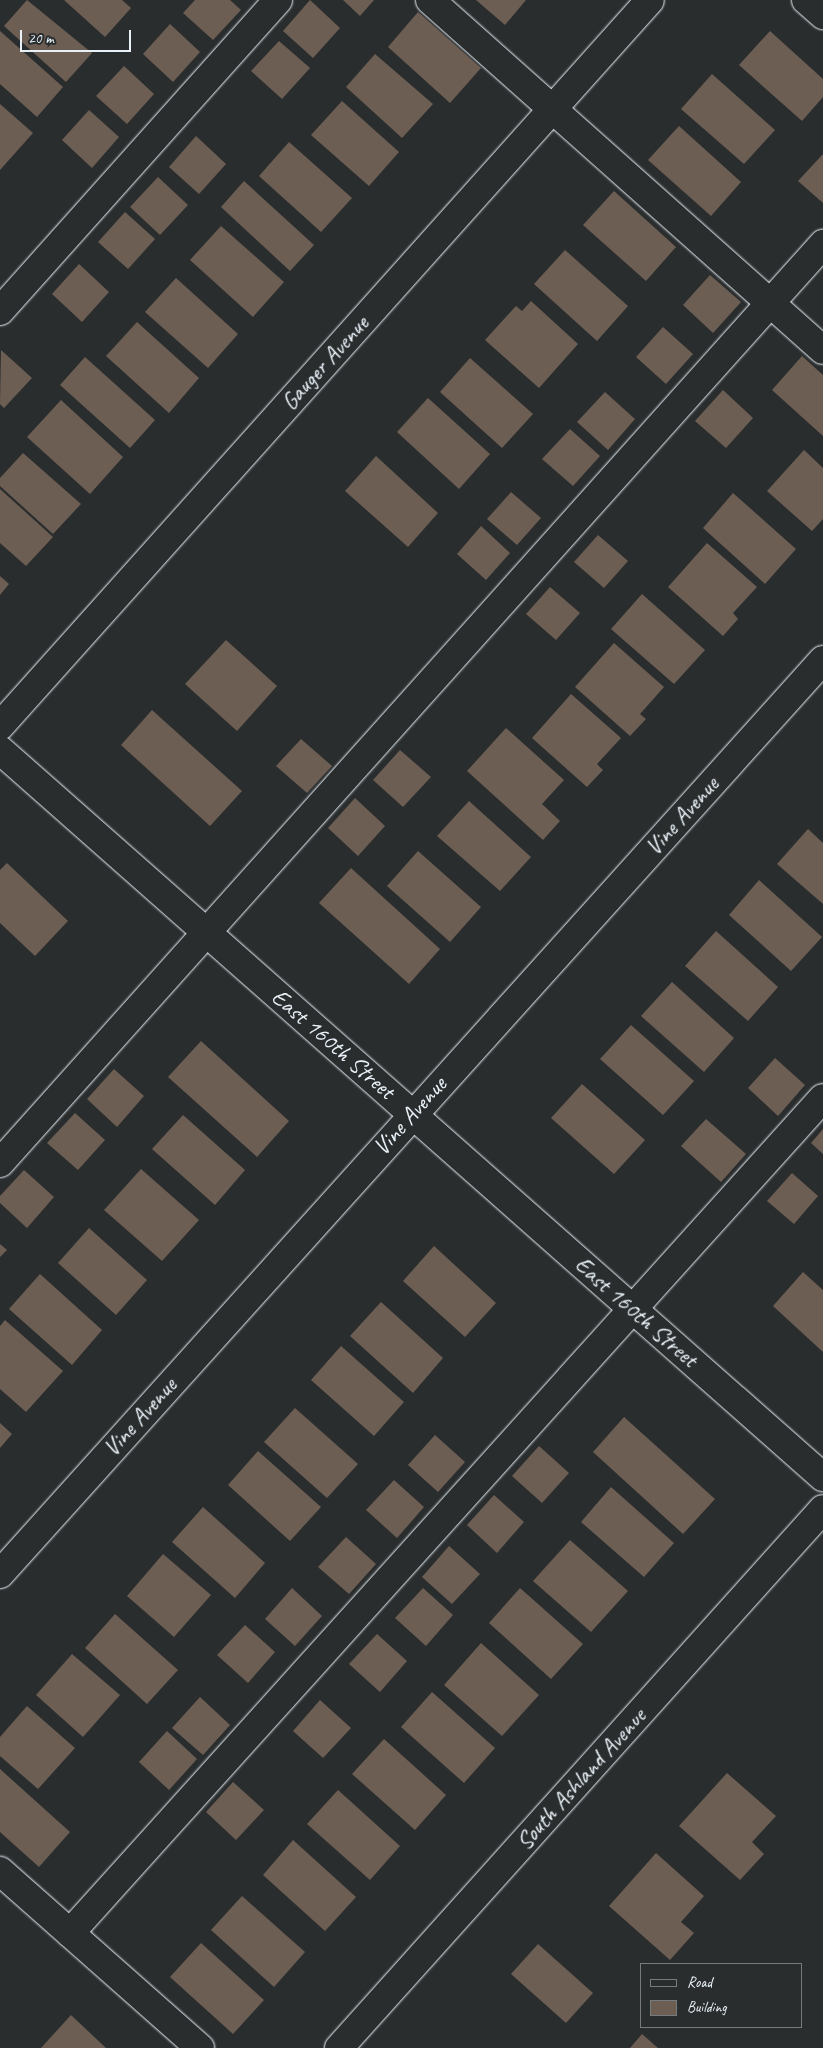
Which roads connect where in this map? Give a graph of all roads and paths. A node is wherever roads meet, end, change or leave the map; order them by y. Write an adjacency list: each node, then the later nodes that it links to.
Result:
1 (278, 0): 9 (street)
2 (430, 0): 6 (street)
3 (650, 0): 6 (street, Gauger Avenue)
4 (806, 0): 5 (street)
5 (823, 16)
6 (553, 109): 8 (street); 12 (street, Gauger Avenue)
7 (823, 244): 8 (street)
8 (771, 302): 10 (street); 14 (street)
9 (0, 311)
10 (823, 350)
11 (823, 660): 16 (street, Vine Avenue)
12 (0, 726)
13 (0, 750): 14 (street, East 160th Street)
14 (207, 933): 16 (street, East 160th Street); 17 (street)
15 (823, 1098): 18 (street)
16 (412, 1114): 18 (street, East 160th Street); 21 (street, Vine Avenue)
17 (0, 1163)
18 (633, 1309): 19 (street, East 160th Street); 23 (street)
19 (823, 1477)
20 (823, 1509): 25 (street, South Ashland Avenue)
21 (0, 1574)
22 (0, 1871): 23 (street)
23 (70, 1933): 24 (street)
24 (200, 2048)
25 (339, 2048)

